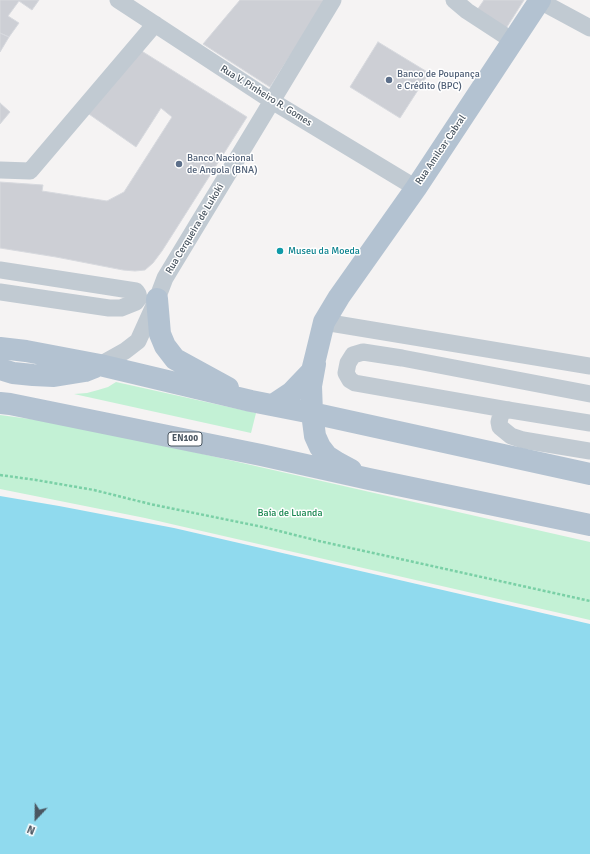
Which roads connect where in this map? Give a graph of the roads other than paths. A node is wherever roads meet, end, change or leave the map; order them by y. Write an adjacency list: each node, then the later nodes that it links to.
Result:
1 (118, 0): 5 (street, Rua V. Pinheiro R. Gomes)
2 (333, 0): 8 (street, Rua Cerqueira de Lukoki)
3 (454, 0): 7 (street)
4 (540, 0): 6 (street); 7 (main road, Rua Amilcar Cabral)
5 (155, 24): 8 (street, Rua V. Pinheiro R. Gomes); 9 (street)
6 (590, 28)
7 (512, 41): 10 (main road, Rua Amilcar Cabral)
8 (272, 101): 10 (street, Rua V. Pinheiro R. Gomes); 12 (street, Rua Cerqueira de Lukoki)
9 (0, 170)
10 (416, 188): 16 (main road, Rua Amilcar Cabral)
11 (0, 270): 13 (street)
12 (165, 278): 13 (street); 15 (street, Rua Cerqueira de Lukoki)
13 (136, 291): 14 (street)
14 (0, 292)
15 (157, 299): 19 (street, Rua Cerqueira de Lukoki); 23 (main road)
16 (324, 322): 18 (main road, Rua Amilcar Cabral); 20 (street)
17 (0, 348): 19 (main road)
18 (316, 355): 25 (main road); 27 (main road)
19 (100, 365): 21 (main road); 23 (main road)
20 (590, 366)
21 (0, 370)
22 (590, 394): 26 (street)
23 (251, 401): 25 (main road)
24 (3, 403): 31 (main road, EN100)
25 (273, 406): 27 (main road)
26 (509, 410): 28 (street); 29 (street)
27 (312, 413): 30 (main road); 31 (main road)
28 (590, 423)
29 (590, 451)
30 (590, 474)
31 (369, 479): 32 (main road, EN100)
32 (590, 525)

